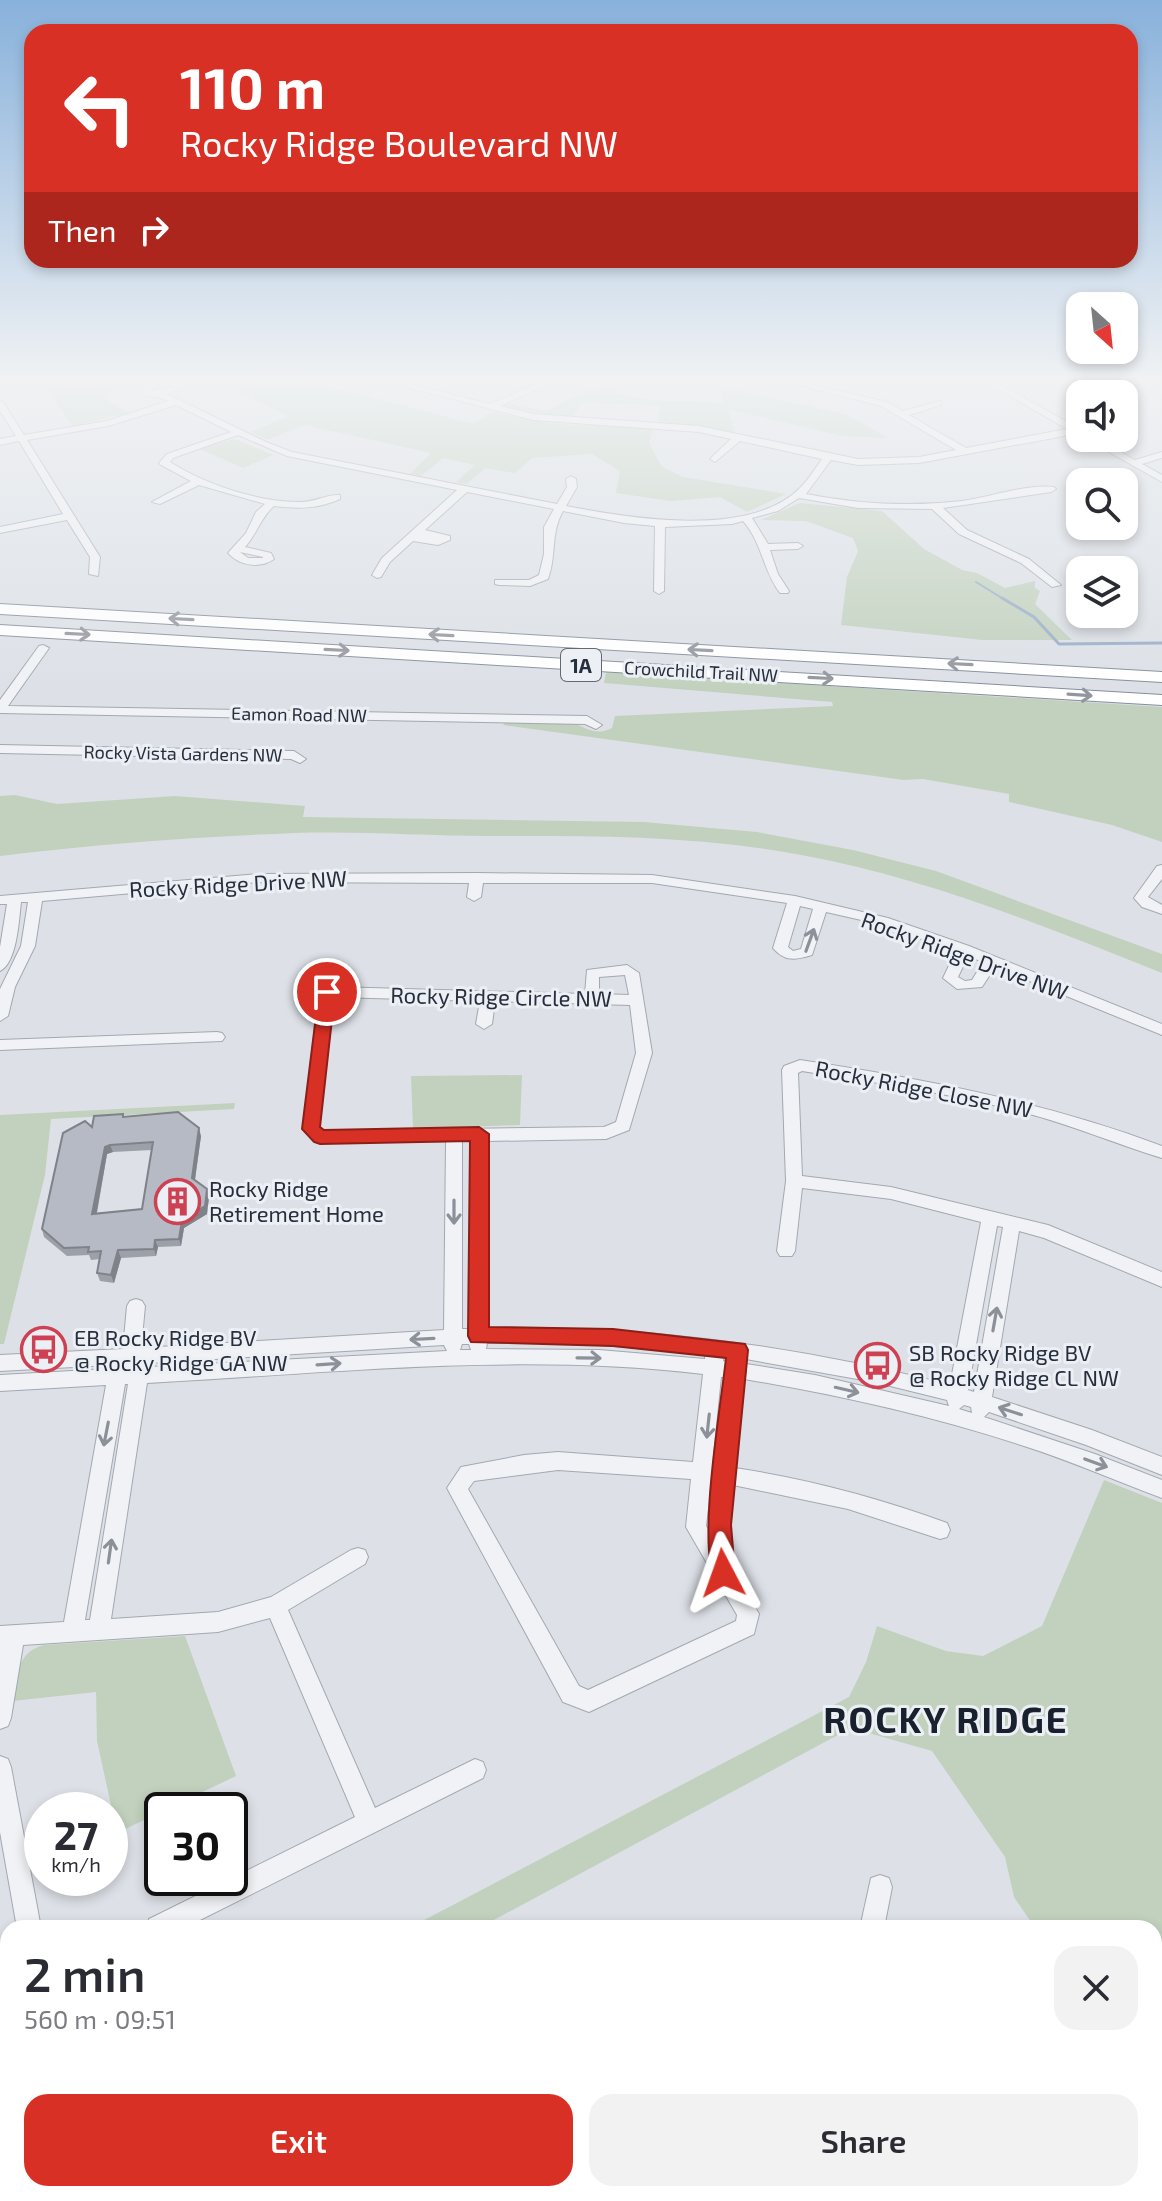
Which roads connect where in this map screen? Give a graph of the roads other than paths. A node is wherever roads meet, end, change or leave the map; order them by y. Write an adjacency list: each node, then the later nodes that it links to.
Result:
1 (51, 484): 15 (street)
2 (194, 484): 11 (street)
3 (209, 484): 12 (street)
4 (437, 484): 7 (street)
5 (572, 484): 14 (street)
6 (807, 484): 9 (street)
7 (464, 489): 14 (street); 23 (street)
8 (1051, 489): 13 (street)
9 (798, 495): 13 (street); 16 (street)
10 (337, 497): 12 (street)
11 (157, 502)
12 (273, 502): 21 (street)
13 (934, 506): 25 (street)
14 (560, 507): 17 (street); 24 (street)
15 (70, 516): 18 (street); 22 (street)
16 (746, 518): 17 (street); 20 (street)
17 (660, 524): 26 (street)
18 (0, 530)
19 (798, 546): 20 (street)
20 (766, 547): 27 (street)
21 (238, 548)
22 (94, 574)
23 (377, 575)
24 (499, 582)
25 (1056, 585)
26 (659, 591)
27 (784, 591)
28 (0, 609): 31 (highway, Crowchild Trail NW / 1A, one-way to 28)
29 (0, 630): 32 (highway, Crowchild Trail NW / 1A, one-way to 32)
30 (43, 648): 33 (street)
31 (1162, 674)
32 (1162, 700)
33 (0, 708): 34 (street, Eamon Road NW)
34 (596, 725)
35 (0, 749): 36 (street, Rocky Vista Gardens NW)
36 (44, 753): 36 (street, Rocky Vista Gardens NW)
37 (1162, 869): 44 (street)
38 (477, 877): 39 (street, Rocky Ridge Drive NW); 40 (street); 42 (street, Rocky Ridge Drive NW)
39 (36, 896): 41 (street, Rocky Ridge Drive NW); 45 (street)
40 (474, 897)
41 (8, 900): 46 (street)
42 (795, 900): 43 (street, Rocky Ridge Drive NW); 43 (street, one-way to 43)
43 (821, 906): 47 (street, Rocky Ridge Drive NW)
44 (1162, 910)
45 (28, 946): 46 (street); 51 (street)
46 (7, 948): 49 (street)
47 (964, 949): 48 (street, Rocky Ridge Drive NW); 48 (street)
48 (991, 961): 58 (street, Rocky Ridge Drive NW)
49 (0, 966)
50 (329, 966): 52 (street)
51 (4, 987): 56 (street)
52 (327, 992): 53 (street, Rocky Ridge Circle NW); 61 (street, Rocky Ridge Circle NW)
53 (488, 997): 54 (street, Rocky Ridge Circle NW); 57 (street)
54 (592, 998): 55 (street, Rocky Ridge Circle NW); 55 (street)
55 (637, 1000): 62 (street, Rocky Ridge Circle NW)
56 (0, 1016)
57 (484, 1024)
58 (1162, 1030)
59 (217, 1037): 60 (street)
60 (0, 1045)
61 (454, 1134): 62 (street, Rocky Ridge Circle NW); 71 (street, one-way to 71)
62 (479, 1134): 70 (street)
63 (1162, 1152): 64 (street, Rocky Ridge Close NW)
64 (794, 1181): 65 (street); 67 (street, Rocky Ridge Close NW)
65 (990, 1218): 66 (street); 79 (street)
66 (1012, 1224): 68 (street); 80 (street, one-way to 66)
67 (786, 1251)
68 (1162, 1280)
69 (136, 1306): 77 (street)
70 (479, 1336): 71 (street); 72 (street); 74 (street)
71 (453, 1337): 73 (street); 77 (street, one-way to 77)
72 (478, 1356): 73 (street); 74 (street, one-way to 74)
73 (453, 1357): 77 (street, one-way to 73)
74 (714, 1358): 75 (street); 84 (street, one-way to 84)
75 (737, 1360): 79 (street); 81 (street, one-way to 81); 84 (street)
76 (0, 1363): 77 (street)
77 (130, 1364): 78 (street); 89 (street, one-way to 77); 90 (street, one-way to 90)
78 (0, 1383)
79 (957, 1394): 80 (street); 81 (street)
80 (981, 1401): 82 (street); 83 (street, one-way to 80)
81 (954, 1416): 82 (street)
82 (978, 1423): 85 (street, one-way to 85)
83 (1162, 1466)
84 (713, 1473): 84 (street); 86 (street)
85 (1162, 1489)
86 (940, 1530)
87 (358, 1557): 88 (street)
88 (276, 1606): 89 (street); 95 (street)
89 (99, 1628): 90 (street)
90 (73, 1630): 91 (street)
91 (7, 1636): 92 (street)
92 (0, 1718)
93 (0, 1767): 97 (street)
94 (475, 1770): 95 (street)
95 (369, 1822): 98 (street)
96 (880, 1887): 99 (street)
97 (28, 1920)
98 (174, 1920)
99 (874, 1920)

